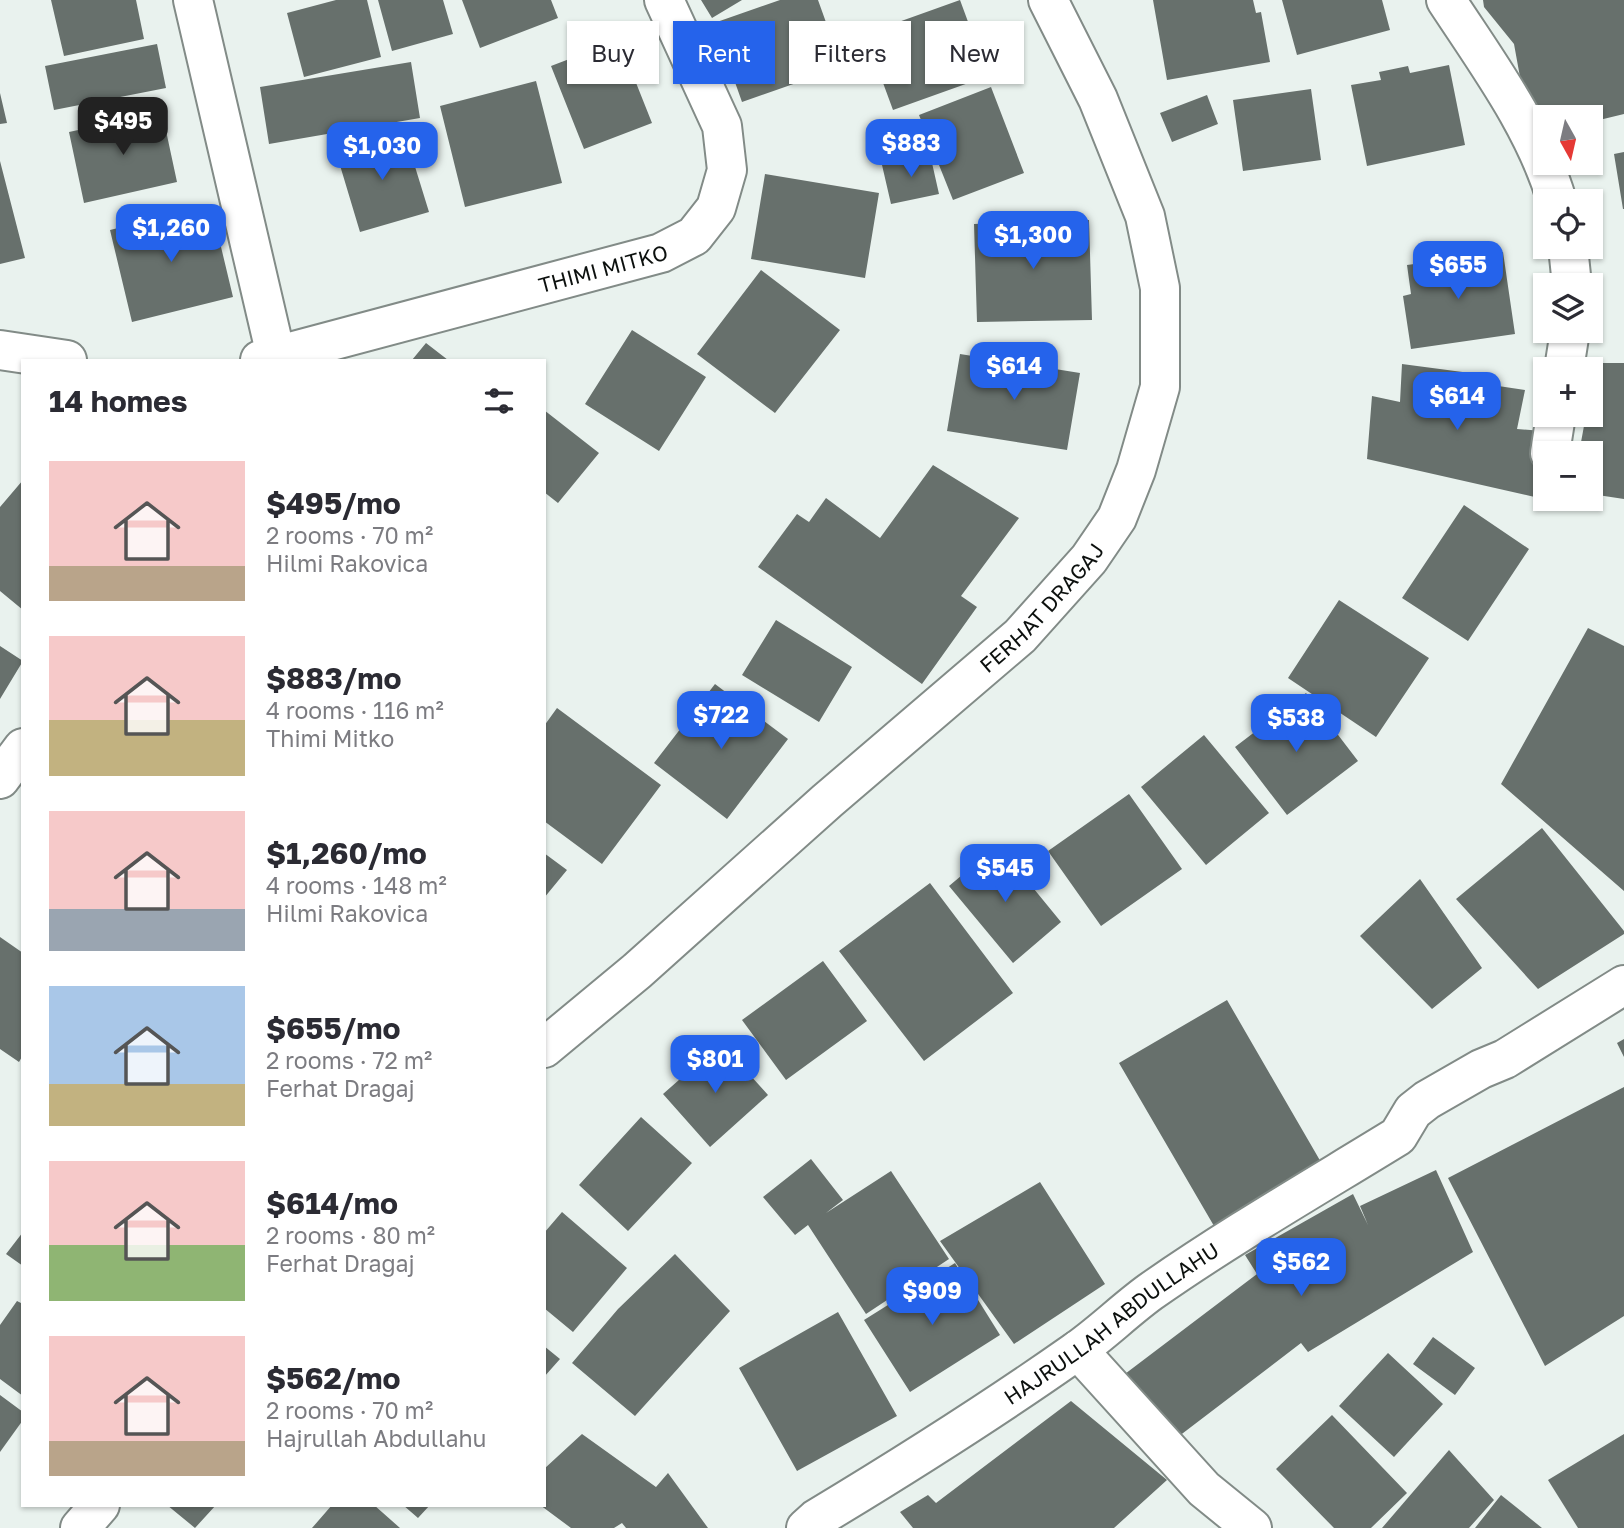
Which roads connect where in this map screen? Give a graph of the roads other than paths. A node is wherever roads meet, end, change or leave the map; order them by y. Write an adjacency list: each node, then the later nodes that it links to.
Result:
1 (193, 0): 8 (street)
2 (664, 0): 8 (street, THIMI MITKO)
3 (1048, 0): 12 (street, FERHAT DRAGAJ)
4 (1446, 0): 5 (street)
5 (1553, 189)
6 (0, 350): 7 (street)
7 (60, 359)
8 (271, 359)
9 (21, 751): 10 (street)
10 (0, 779)
11 (1624, 985): 13 (street, HAJRULLAH ABDULLAHU)
12 (546, 1046)
13 (1078, 1350): 16 (street, HAJRULLAH ABDULLAHU); 17 (street)
14 (98, 1507): 15 (street)
15 (80, 1528)
16 (806, 1528)
17 (1252, 1528)

